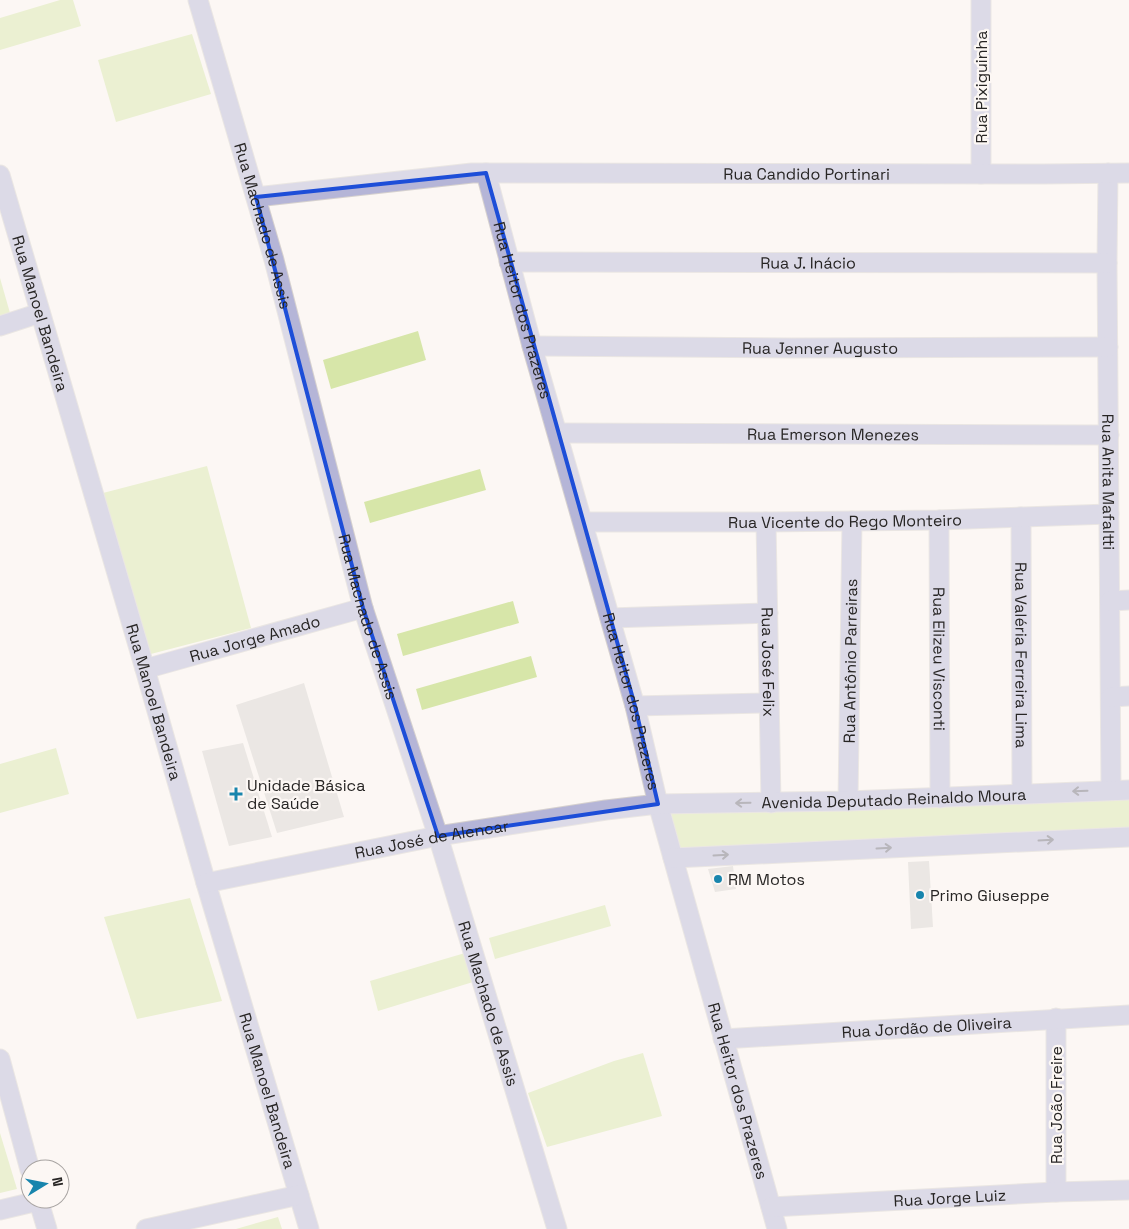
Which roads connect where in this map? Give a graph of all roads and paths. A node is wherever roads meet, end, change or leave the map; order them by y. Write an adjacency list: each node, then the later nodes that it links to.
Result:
1 (198, 0): 8 (street, Rua Machado de Assis)
2 (981, 0): 6 (street, Rua Pixiguinha)
3 (486, 173): 6 (street, Rua Candido Portinari); 8 (street, Rua Candido Portinari); 9 (street, Rua Heitor dos Prazeres)
4 (1108, 173): 5 (street, Rua Candido Portinari); 6 (street, Rua Candido Portinari); 10 (street, Rua Anita Mafaltti)
5 (1129, 173)
6 (981, 174)
7 (0, 175): 11 (street, Rua Manoel Bandeira)
8 (256, 197): 25 (street, Rua Machado de Assis)
9 (509, 262): 10 (street, Rua J. Inácio); 13 (street, Rua Heitor dos Prazeres)
10 (1107, 263): 14 (street, Rua Anita Mafaltti)
11 (40, 314): 12 (street); 28 (street, Rua Manoel Bandeira)
12 (0, 326)
13 (532, 346): 14 (street, Rua Jenner Augusto); 15 (street, Rua Heitor dos Prazeres)
14 (1108, 347): 16 (street, Rua Anita Mafaltti)
15 (558, 433): 16 (street, Rua Emerson Menezes); 21 (street, Rua Heitor dos Prazeres)
16 (1109, 435): 17 (street, Rua Anita Mafaltti)
17 (1109, 514): 18 (street, Rua Vicente do Rego Monteiro); 24 (street, Rua Anita Mafaltti)
18 (1021, 517): 19 (street, Rua Vicente do Rego Monteiro); 33 (street, Rua Valéria Ferreira Lima)
19 (939, 520): 20 (street, Rua Vicente do Rego Monteiro); 34 (street, Rua Elizeu Visconti)
20 (852, 521): 22 (street, Rua Vicente do Rego Monteiro); 35 (street, Rua Antônio Parreiras)
21 (583, 522): 22 (street, Rua Vicente do Rego Monteiro); 27 (street, Rua Heitor dos Prazeres)
22 (766, 522): 26 (street, Rua José Felix)
23 (1129, 600): 24 (street)
24 (1110, 601): 29 (street, Rua Anita Mafaltti)
25 (363, 608): 28 (street, Rua Jorge Amado); 38 (street, Rua Machado de Assis)
26 (768, 613): 27 (street); 30 (street, Rua José Felix)
27 (610, 618): 31 (street, Rua Heitor dos Prazeres)
28 (146, 669): 41 (street, Rua Manoel Bandeira)
29 (1120, 696): 32 (street, Rua Anita Mafaltti)
30 (770, 704): 31 (street); 36 (street, Rua José Felix)
31 (635, 706): 37 (street, Rua Heitor dos Prazeres)
32 (1120, 790): 33 (street, Avenida Deputado Reinaldo Moura, one-way to 33)
33 (1022, 793): 34 (street, Avenida Deputado Reinaldo Moura)
34 (940, 798): 35 (street, Avenida Deputado Reinaldo Moura)
35 (848, 801): 36 (street, Avenida Deputado Reinaldo Moura)
36 (771, 802): 37 (street, Avenida Deputado Reinaldo Moura, one-way to 37)
37 (658, 804): 38 (street, Rua José de Alencar); 40 (street, Rua Heitor dos Prazeres)
38 (438, 836): 41 (street, Rua José de Alencar); 57 (street, Rua Machado de Assis)
39 (1129, 837): 40 (street, one-way to 39)
40 (673, 858): 44 (street, Rua Heitor dos Prazeres)
41 (206, 883): 49 (street, Rua Manoel Bandeira)
42 (1129, 1015): 43 (street, Rua Jordão de Oliveira)
43 (1056, 1018): 44 (street, Rua Jordão de Oliveira); 48 (street, Rua João Freire)
44 (724, 1039): 51 (street, Rua Heitor dos Prazeres)
45 (0, 1059): 46 (street)
46 (27, 1159)
47 (1129, 1190): 48 (street, Rua Jorge Luiz)
48 (1056, 1192): 51 (street, Rua Jorge Luiz)
49 (299, 1195): 55 (street); 56 (street, Rua Manoel Bandeira)
50 (20, 1205): 53 (street)
51 (771, 1207): 58 (street, Rua Heitor dos Prazeres)
52 (41, 1209): 54 (street)
53 (0, 1210)
54 (47, 1229)
55 (146, 1229)
56 (309, 1229)
57 (557, 1229)
58 (777, 1229)

